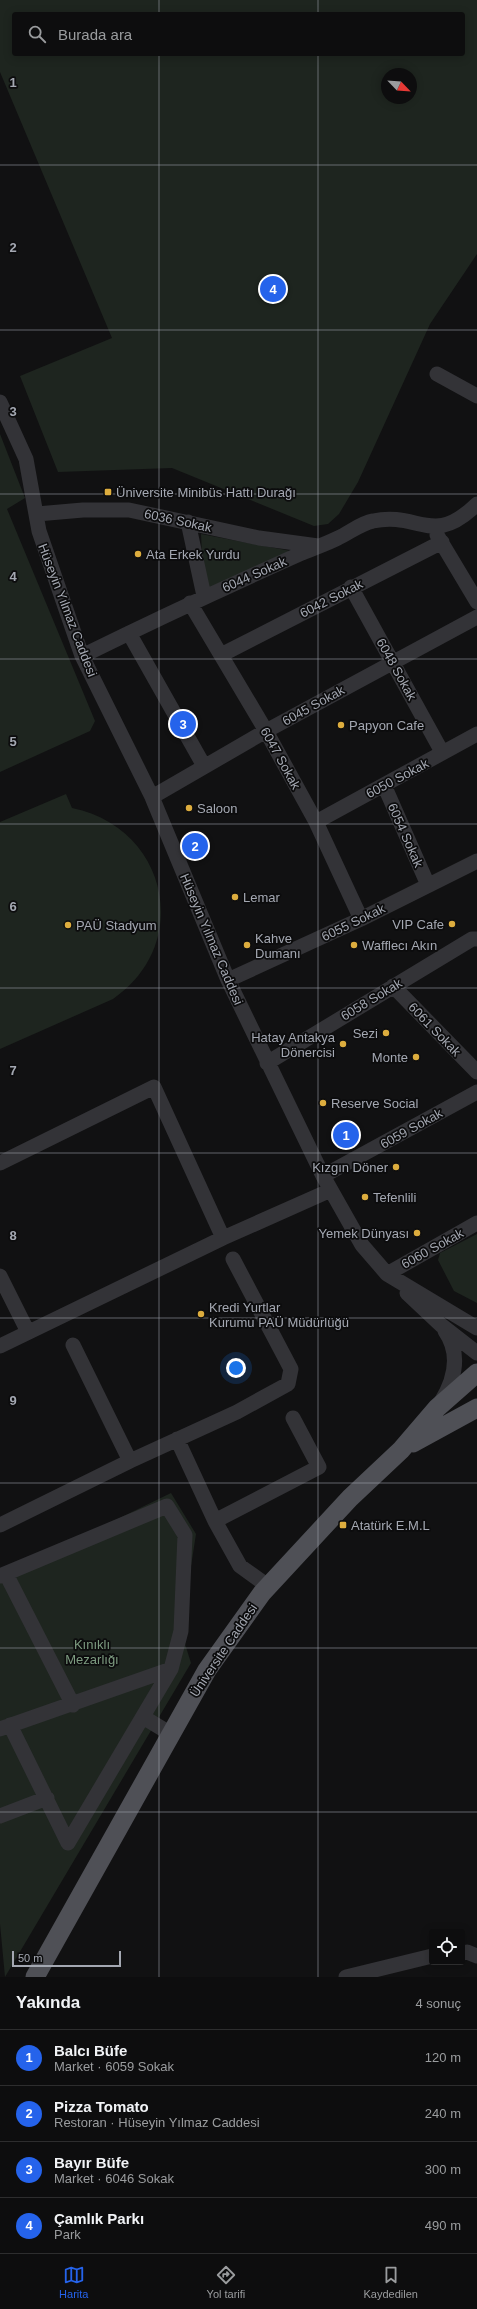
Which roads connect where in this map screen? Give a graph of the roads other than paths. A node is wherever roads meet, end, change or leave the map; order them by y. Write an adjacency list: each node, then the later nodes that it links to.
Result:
1 (438, 374): 2 (street)
2 (477, 396)
3 (0, 402): 5 (street, Hüseyin Yılmaz Caddesi)
4 (477, 504): 7 (street)
5 (37, 514): 6 (street, 6036 Sokak); 17 (street, Hüseyin Yılmaz Caddesi)
6 (188, 522): 9 (street, 6036 Sokak); 11 (street)
7 (432, 528): 8 (street); 9 (street, 6044 Sokak)
8 (442, 542): 10 (street, 6042 Sokak); 12 (street)
9 (318, 546): 11 (street, 6044 Sokak)
10 (351, 587): 16 (street, 6042 Sokak); 18 (street, 6048 Sokak)
11 (204, 596): 13 (street, 6044 Sokak)
12 (477, 602)
13 (190, 603): 15 (street, 6044 Sokak); 16 (street, 6047 Sokak)
14 (477, 617): 18 (street, 6045 Sokak)
15 (128, 633): 17 (street, 6044 Sokak); 22 (street)
16 (221, 655): 19 (street, 6047 Sokak)
17 (82, 656): 24 (street, Hüseyin Yılmaz Caddesi)
18 (393, 662): 19 (street, 6045 Sokak); 21 (street, 6048 Sokak)
19 (266, 731): 22 (street, 6045 Sokak); 25 (street, 6047 Sokak)
20 (477, 734): 21 (street, 6050 Sokak)
21 (442, 752): 23 (street, 6050 Sokak)
22 (204, 766): 24 (street, 6045 Sokak)
23 (384, 785): 25 (street, 6050 Sokak); 27 (street, 6054 Sokak)
24 (152, 797): 30 (street, Hüseyin Yılmaz Caddesi)
25 (316, 822): 28 (street, 6047 Sokak)
26 (477, 860): 27 (street, 6055 Sokak)
27 (428, 885): 28 (street, 6055 Sokak)
28 (361, 919): 30 (street, 6055 Sokak)
29 (477, 939): 31 (street, 6058 Sokak)
30 (228, 980): 32 (street, Hüseyin Yılmaz Caddesi)
31 (393, 986): 32 (street, 6058 Sokak); 33 (street, 6061 Sokak)
32 (267, 1063): 36 (street, Hüseyin Yılmaz Caddesi)
33 (477, 1072)
34 (477, 1092): 36 (street, 6059 Sokak)
35 (0, 1163): 39 (street)
36 (323, 1176): 37 (street, Hüseyin Yılmaz Caddesi)
37 (331, 1190): 39 (street); 41 (street, Hüseyin Yılmaz Caddesi)
38 (477, 1223): 41 (street, 6060 Sokak)
39 (223, 1238): 45 (street)
40 (232, 1259): 53 (street)
41 (387, 1274): 43 (street); 44 (street, Hüseyin Yılmaz Caddesi)
42 (0, 1276): 45 (street)
43 (441, 1325): 48 (street); 50 (street)
44 (477, 1328)
45 (28, 1332): 47 (street)
46 (73, 1345): 55 (street)
47 (0, 1346)
48 (477, 1353)
49 (477, 1373): 50 (main road, Üniversite Caddesi)
50 (437, 1408): 54 (main road, Üniversite Caddesi)
51 (477, 1408): 54 (main road)
52 (293, 1418): 56 (street)
53 (176, 1439): 55 (street); 56 (street)
54 (401, 1450): 59 (main road, Üniversite Caddesi)
55 (130, 1461): 57 (street)
56 (215, 1521): 59 (street)
57 (0, 1525)
58 (3, 1575): 60 (street); 61 (street)
59 (268, 1586): 64 (main road, Üniversite Caddesi)
60 (171, 1669): 61 (street); 62 (street)
61 (73, 1705): 63 (street)
62 (143, 1717): 64 (street); 65 (street)
63 (5, 1727): 65 (street)
64 (171, 1734): 70 (main road, Üniversite Caddesi)
65 (47, 1798): 66 (street)
66 (0, 1816)
67 (465, 1952): 68 (street)
68 (477, 1956)
69 (429, 1957): 71 (street)
70 (36, 1977)
71 (346, 1977)

